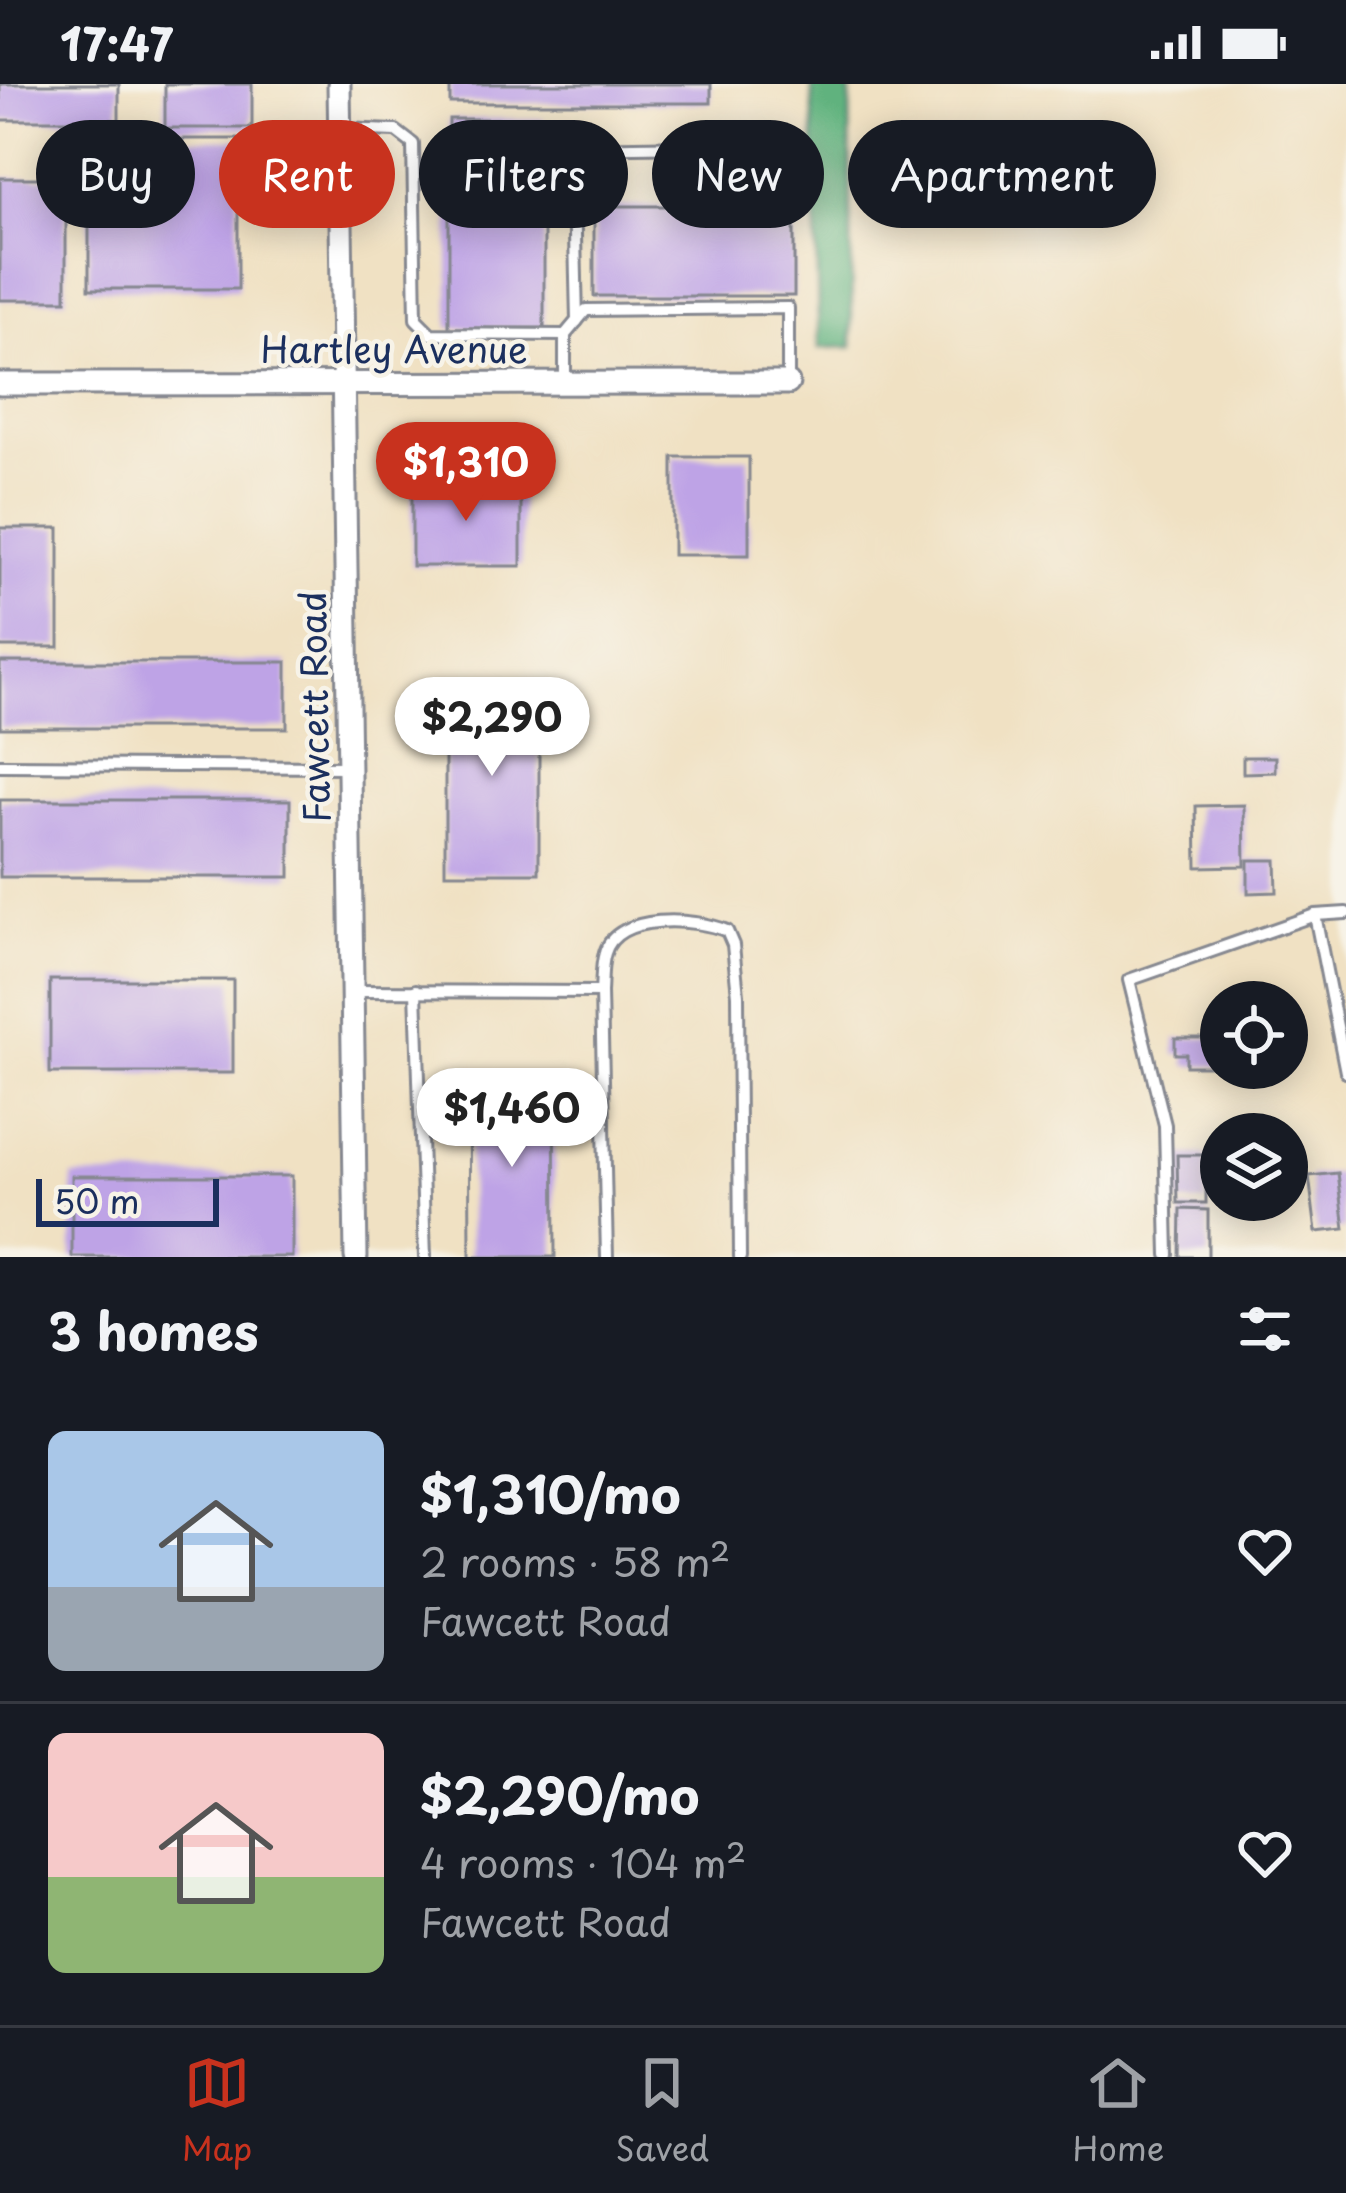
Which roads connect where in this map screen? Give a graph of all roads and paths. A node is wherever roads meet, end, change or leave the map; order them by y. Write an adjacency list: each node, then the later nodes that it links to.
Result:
1 (339, 84): 2 (street, Fawcett Road)
2 (340, 120)
3 (395, 130): 7 (lane)
4 (652, 147): 6 (lane)
5 (341, 228): 10 (street, Fawcett Road)
6 (577, 321): 7 (lane); 9 (lane)
7 (565, 335): 8 (lane)
8 (566, 382): 9 (street, Hartley Avenue); 10 (street, Hartley Avenue)
9 (788, 382)
10 (342, 383): 11 (street, Hartley Avenue); 13 (street, Fawcett Road)
11 (0, 384)
12 (0, 765): 13 (lane)
13 (349, 767): 17 (street, Fawcett Road)
14 (1346, 913): 15 (lane)
15 (1315, 915): 19 (lane); 20 (lane)
16 (416, 990): 17 (lane); 18 (lane); 22 (lane)
17 (352, 991): 21 (street, Fawcett Road)
18 (601, 992): 23 (lane); 24 (lane)
19 (1346, 1072)
20 (1168, 1255)
21 (356, 1257)
22 (425, 1257)
23 (607, 1257)
24 (740, 1257)

